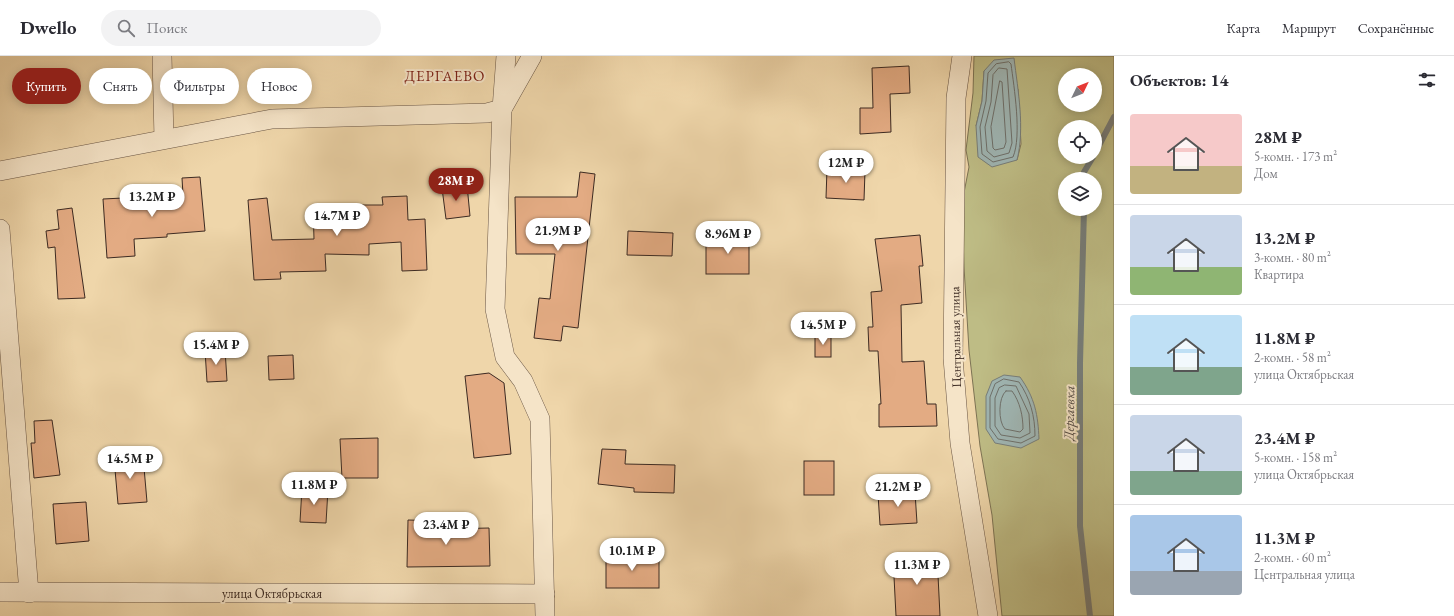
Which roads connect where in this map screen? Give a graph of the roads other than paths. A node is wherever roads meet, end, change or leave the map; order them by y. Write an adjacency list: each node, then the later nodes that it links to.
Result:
1 (162, 56): 6 (street)
2 (506, 56): 5 (street)
3 (532, 56): 5 (street)
4 (962, 56): 13 (street, Центральная улица)
5 (502, 110): 6 (street); 11 (street)
6 (164, 139): 7 (street)
7 (0, 171)
8 (0, 229): 10 (street)
9 (0, 592): 10 (street, улица Октябрьская)
10 (30, 593): 11 (street, улица Октябрьская)
11 (545, 594): 12 (street)
12 (545, 616)
13 (988, 616)

